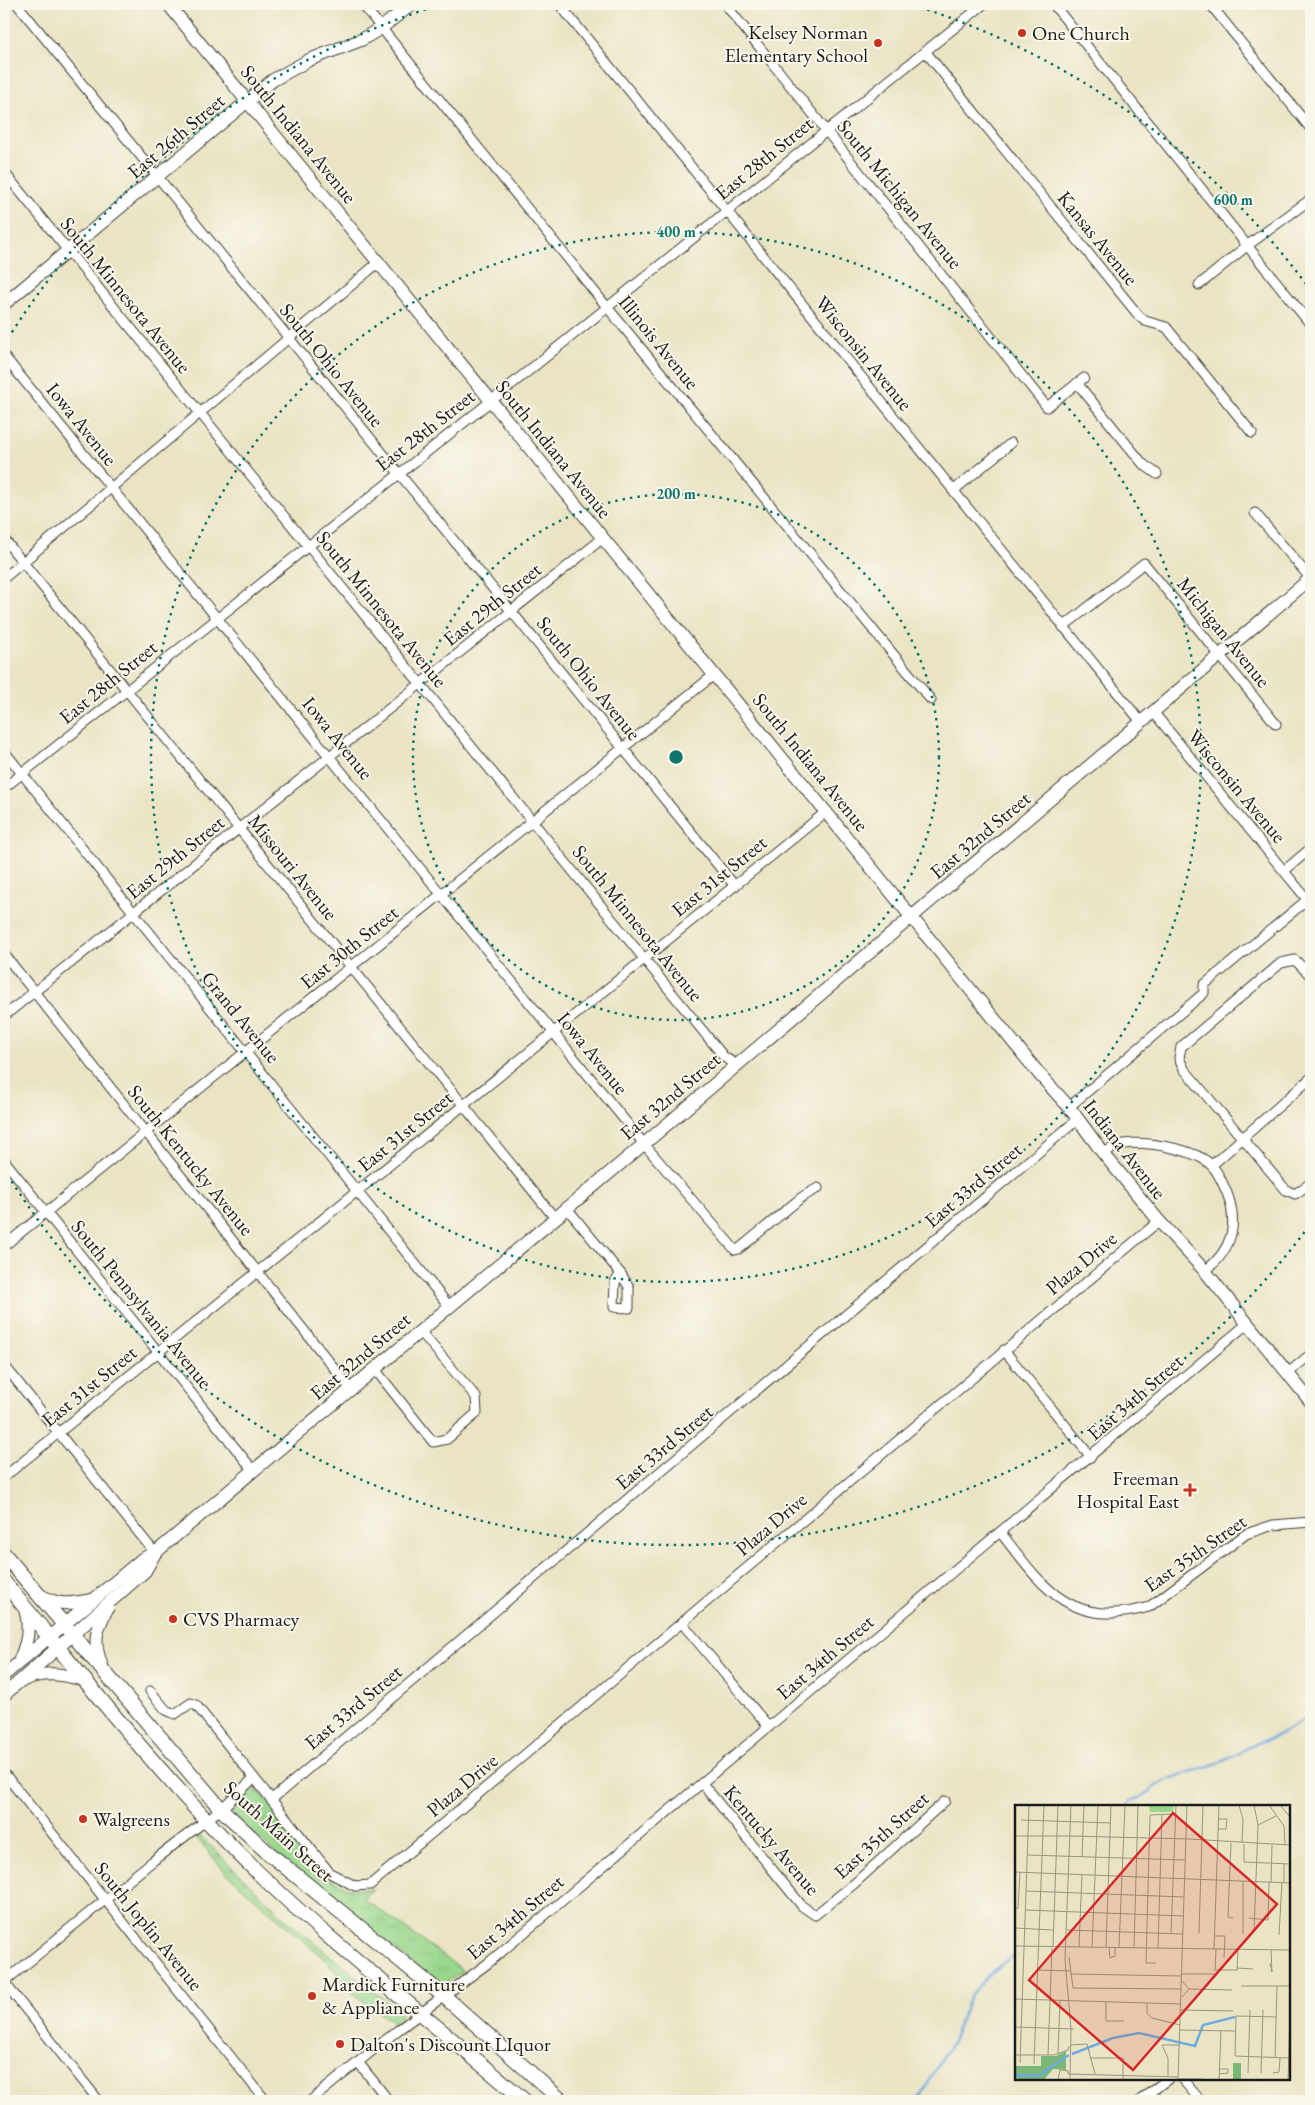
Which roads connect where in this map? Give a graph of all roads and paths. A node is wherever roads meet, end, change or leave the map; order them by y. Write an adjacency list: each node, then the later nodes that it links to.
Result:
1 (17, 4): 16 (street, South Ohio Avenue)
2 (168, 4): 12 (street, South Indiana Avenue)
3 (362, 4): 10 (street, Illinois Avenue)
4 (412, 4): 10 (street, East 26th Street)
5 (559, 4): 18 (street, Wisconsin Avenue)
6 (725, 4): 14 (street, South Michigan Avenue)
7 (984, 4): 11 (street, East 28th Street)
8 (1053, 4): 19 (street)
9 (1210, 4): 13 (street)
10 (381, 28): 12 (street, East 26th Street); 24 (street, Illinois Avenue)
11 (925, 51): 14 (street, East 28th Street); 30 (street, Kansas Avenue)
12 (248, 101): 16 (street, East 26th Street); 21 (street, South Indiana Avenue)
13 (1311, 129)
14 (827, 130): 18 (street, East 28th Street); 33 (street, South Michigan Avenue)
15 (4, 172): 20 (street, South Minnesota Avenue)
16 (157, 176): 20 (street, East 26th Street); 26 (street, South Ohio Avenue)
17 (1311, 199): 19 (street)
18 (726, 211): 24 (street, East 28th Street); 35 (street, Wisconsin Avenue)
19 (1248, 244): 22 (street); 25 (street)
20 (67, 250): 23 (street, East 26th Street); 29 (street, South Minnesota Avenue)
21 (379, 262): 26 (street); 28 (street, South Indiana Avenue)
22 (1199, 285)
23 (4, 304)
24 (607, 307): 28 (street, East 28th Street); 50 (street, Illinois Avenue)
25 (1311, 325)
26 (288, 338): 29 (street); 32 (street, South Ohio Avenue)
27 (4, 356): 34 (street, Iowa Avenue)
28 (491, 401): 32 (street, East 28th Street); 37 (street, South Indiana Avenue)
29 (199, 413): 34 (street); 39 (street, South Minnesota Avenue)
30 (1252, 433)
31 (1010, 444): 35 (street)
32 (398, 474): 39 (street, East 28th Street); 43 (street, South Ohio Avenue)
33 (1157, 474)
34 (111, 487): 40 (street); 44 (street, Iowa Avenue)
35 (953, 491): 45 (street, Wisconsin Avenue)
36 (1255, 513): 42 (street)
37 (603, 538): 43 (street, East 29th Street); 47 (street, South Indiana Avenue)
38 (4, 539): 40 (street, Missouri Avenue)
39 (308, 546): 44 (street, East 28th Street); 48 (street, South Minnesota Avenue)
40 (23, 562): 41 (street); 49 (street, Missouri Avenue)
41 (4, 578)
42 (1311, 579): 46 (street, East 32nd Street)
43 (512, 611): 48 (street, East 29th Street); 54 (street, South Ohio Avenue)
44 (217, 618): 49 (street, East 28th Street); 56 (street, Iowa Avenue)
45 (1063, 626): 46 (street, Michigan Avenue); 52 (street, Wisconsin Avenue)
46 (1220, 657): 51 (street, East 32nd Street); 53 (street, Michigan Avenue)
47 (715, 674): 54 (street, East 30th Street); 59 (street, South Indiana Avenue)
48 (420, 684): 56 (street, East 29th Street); 60 (street, South Minnesota Avenue)
49 (127, 690): 57 (street, East 28th Street); 61 (street, Missouri Avenue)
50 (931, 700)
51 (1154, 713): 52 (street, East 32nd Street); 63 (street, Wisconsin Avenue)
52 (1142, 723): 68 (street, East 32nd Street)
53 (1276, 724)
54 (624, 749): 60 (street, East 30th Street); 64 (street, South Ohio Avenue)
55 (4, 751): 57 (street, Grand Avenue)
56 (329, 756): 61 (street, East 29th Street); 65 (street, Iowa Avenue)
57 (22, 773): 58 (street, East 28th Street); 67 (street, Grand Avenue)
58 (4, 788)
59 (827, 812): 64 (street, East 31st Street); 68 (street, South Indiana Avenue)
60 (532, 822): 65 (street, East 30th Street); 70 (street, South Minnesota Avenue)
61 (239, 829): 67 (street, East 29th Street); 71 (street, Missouri Avenue)
62 (1311, 848): 63 (street)
63 (1284, 870): 66 (street, Wisconsin Avenue)
64 (735, 886): 70 (street, East 31st Street)
65 (442, 895): 71 (street, East 30th Street); 75 (street, Iowa Avenue)
66 (1309, 902): 80 (street)
67 (134, 912): 73 (street, East 29th Street); 76 (street, Grand Avenue)
68 (913, 916): 77 (street, East 32nd Street); 80 (street, Indiana Avenue)
69 (4, 954): 73 (street, South Kentucky Avenue)
70 (645, 960): 75 (street, East 31st Street); 77 (street, South Minnesota Avenue)
71 (351, 967): 76 (street, East 30th Street); 79 (street, Missouri Avenue)
72 (1311, 976): 83 (street)
73 (34, 992): 74 (street, East 29th Street); 82 (street, South Kentucky Avenue)
74 (4, 1016)
75 (554, 1033): 79 (street, East 31st Street); 84 (street, Iowa Avenue)
76 (246, 1051): 82 (street, East 30th Street); 90 (street, Grand Avenue)
77 (737, 1064): 84 (street, East 32nd Street)
78 (1311, 1078): 83 (street)
79 (464, 1106): 90 (street, East 31st Street); 93 (street, Missouri Avenue)
80 (1069, 1107): 81 (street, Indiana Avenue)
81 (1078, 1119): 85 (street, Indiana Avenue); 139 (street, East 33rd Street)
82 (146, 1133): 92 (street, East 30th Street); 97 (street, South Kentucky Avenue)
83 (1242, 1138): 87 (street); 88 (street)
84 (644, 1144): 89 (street, Iowa Avenue); 91 (street, East 32nd Street)
85 (1103, 1153): 87 (street); 94 (street, Indiana Avenue)
86 (4, 1160): 92 (street, South Pennsylvania Avenue)
87 (1212, 1165): 96 (street)
88 (1311, 1182)
89 (818, 1188)
90 (358, 1191): 97 (street, East 31st Street); 99 (street, Grand Avenue)
91 (566, 1207): 93 (street, East 32nd Street); 98 (street)
92 (46, 1212): 95 (street, East 30th Street); 103 (street, South Pennsylvania Avenue)
93 (554, 1217): 99 (street, East 32nd Street)
94 (1159, 1221): 96 (street, Indiana Avenue); 102 (street, Plaza Drive)
95 (4, 1246)
96 (1205, 1271): 100 (street, Indiana Avenue)
97 (258, 1272): 103 (street, East 31st Street); 108 (street, South Kentucky Avenue)
98 (621, 1274)
99 (449, 1306): 101 (street, East 32nd Street)
100 (1248, 1323): 107 (street, Indiana Avenue); 111 (street, East 34th Street)
101 (420, 1331): 106 (street, East 32nd Street); 106 (street)
102 (1004, 1350): 111 (street); 123 (street, Plaza Drive)
103 (158, 1353): 110 (street, East 31st Street); 112 (street, South Pennsylvania Avenue)
104 (1311, 1354): 107 (street)
105 (4, 1365): 110 (street)
106 (374, 1368): 108 (street, East 32nd Street)
107 (1288, 1373): 109 (street, Indiana Avenue)
108 (350, 1388): 112 (street, East 32nd Street)
109 (1311, 1402)
110 (58, 1434): 113 (street, East 31st Street); 116 (street)
111 (1092, 1457): 115 (street, East 34th Street)
112 (253, 1470): 116 (street, East 32nd Street)
113 (4, 1477)
114 (1311, 1522): 115 (street, East 35th Street)
115 (1001, 1533): 135 (street, East 34th Street)
116 (155, 1553): 120 (street, East 32nd Street); 121 (street)
117 (4, 1554): 119 (main road, South Main Street)
118 (4, 1582): 122 (main road, South Main Street)
119 (38, 1595): 120 (street); 124 (main road, South Main Street)
120 (92, 1600): 124 (street, East 32nd Street)
121 (111, 1601): 125 (street); 129 (street)
122 (24, 1606): 126 (main road, South Main Street); 128 (street)
123 (682, 1623): 135 (street); 139 (street, Plaza Drive)
124 (63, 1624): 125 (main road, South Main Street); 126 (street, East 32nd Street)
125 (72, 1634): 127 (street); 129 (main road, South Main Street)
126 (49, 1636): 127 (main road, South Main Street); 128 (street, East 32nd Street)
127 (58, 1647): 131 (main road, South Main Street); 132 (street)
128 (17, 1663): 130 (street, East 32nd Street)
129 (105, 1672): 141 (main road, South Main Street)
130 (4, 1675)
131 (85, 1680): 132 (street); 142 (main road, South Main Street)
132 (16, 1685): 134 (street)
133 (150, 1691): 137 (street, Plaza Drive)
134 (4, 1695)
135 (769, 1727): 138 (street, East 34th Street)
136 (4, 1773): 143 (street, South Joplin Avenue)
137 (254, 1778): 139 (street, Plaza Drive); 141 (street)
138 (702, 1783): 144 (street, Kentucky Avenue); 146 (street, East 34th Street)
139 (271, 1800)
140 (945, 1801): 144 (street, East 35th Street)
141 (221, 1809): 142 (street); 146 (main road, South Main Street)
142 (206, 1820): 143 (street); 147 (main road, South Main Street)
143 (106, 1899): 145 (street); 152 (street, South Joplin Avenue)
144 (818, 1915)
145 (4, 1982): 151 (street)
146 (444, 1996): 147 (street, East 34th Street); 156 (main road, South Main Street)
147 (422, 2014): 148 (street, East 34th Street); 155 (main road, South Main Street)
148 (358, 2062): 153 (street, East 34th Street); 154 (street)
149 (1167, 2080): 157 (street)
150 (1183, 2080): 158 (street)
151 (99, 2101)
152 (266, 2101)
153 (310, 2101)
154 (389, 2101)
155 (526, 2101)
156 (562, 2101)
157 (1139, 2101)
158 (1201, 2101)

